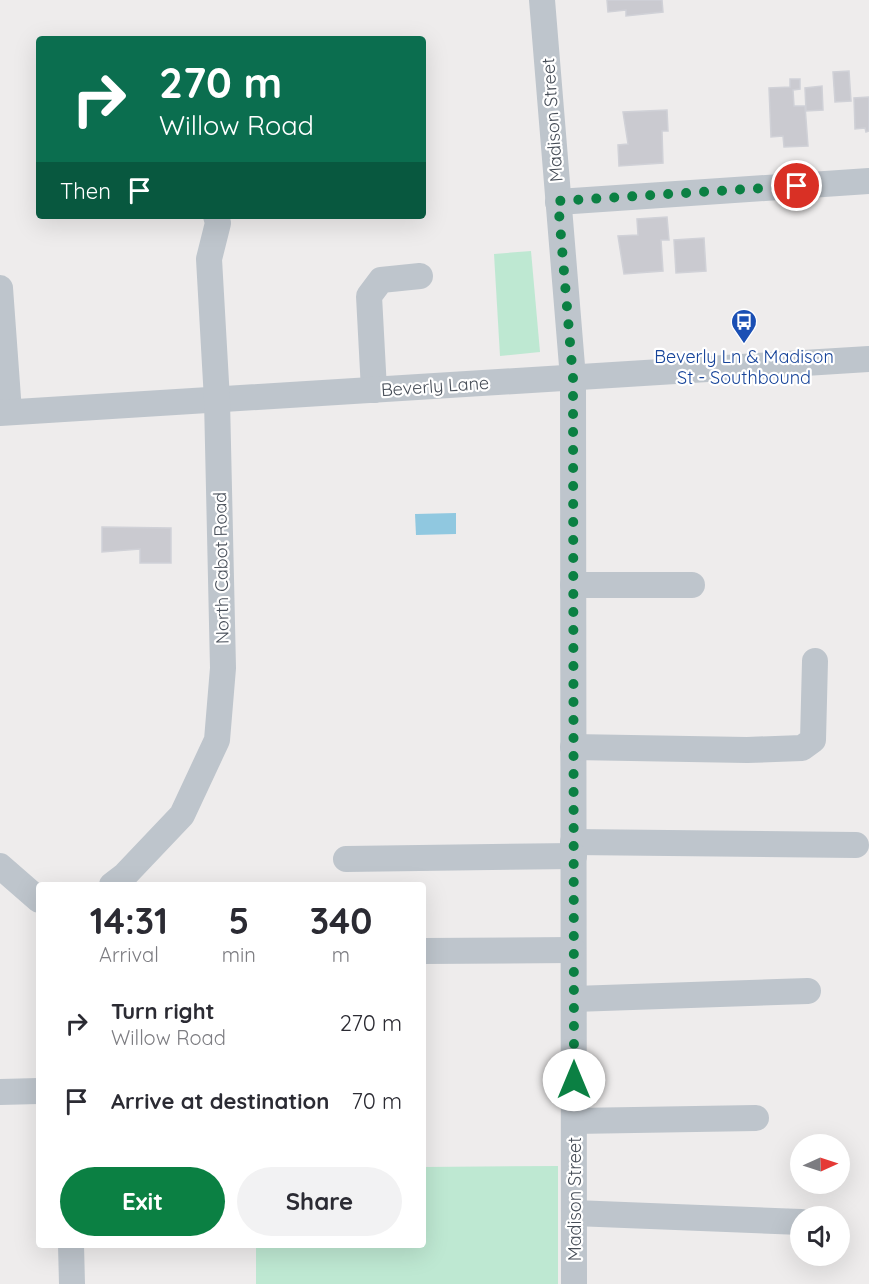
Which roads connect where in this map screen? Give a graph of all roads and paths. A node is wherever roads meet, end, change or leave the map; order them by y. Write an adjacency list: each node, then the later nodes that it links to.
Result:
1 (542, 0): 3 (street, Madison Street)
2 (869, 181): 3 (street)
3 (558, 201): 8 (street, Madison Street)
4 (217, 219): 10 (street, North Cabot Road)
5 (420, 276): 9 (street)
6 (0, 288): 11 (street)
7 (869, 359): 8 (street, Beverly Lane)
8 (573, 378): 9 (street, Beverly Lane); 12 (street, Madison Street)
9 (374, 390): 10 (street, Beverly Lane)
10 (217, 400): 11 (street, Beverly Lane); 20 (street, North Cabot Road)
11 (5, 413)
12 (573, 585): 13 (street); 15 (street, Madison Street)
13 (692, 585)
14 (815, 661): 15 (street)
15 (573, 747): 17 (street, Madison Street)
16 (856, 845): 17 (street)
17 (573, 849): 18 (street); 22 (street, Madison Street)
18 (346, 859)
19 (0, 866): 21 (street)
20 (116, 882)
21 (36, 897)
22 (573, 950): 23 (street); 25 (street, Madison Street)
23 (426, 951)
24 (808, 991): 25 (street)
25 (574, 999): 29 (street, Madison Street)
26 (36, 1091): 27 (street)
27 (0, 1092)
28 (756, 1118): 29 (street)
29 (574, 1121): 30 (street, Madison Street)
30 (574, 1213): 31 (street); 34 (street, Madison Street)
31 (790, 1222)
32 (71, 1248): 33 (street)
33 (72, 1284)
34 (574, 1284)

